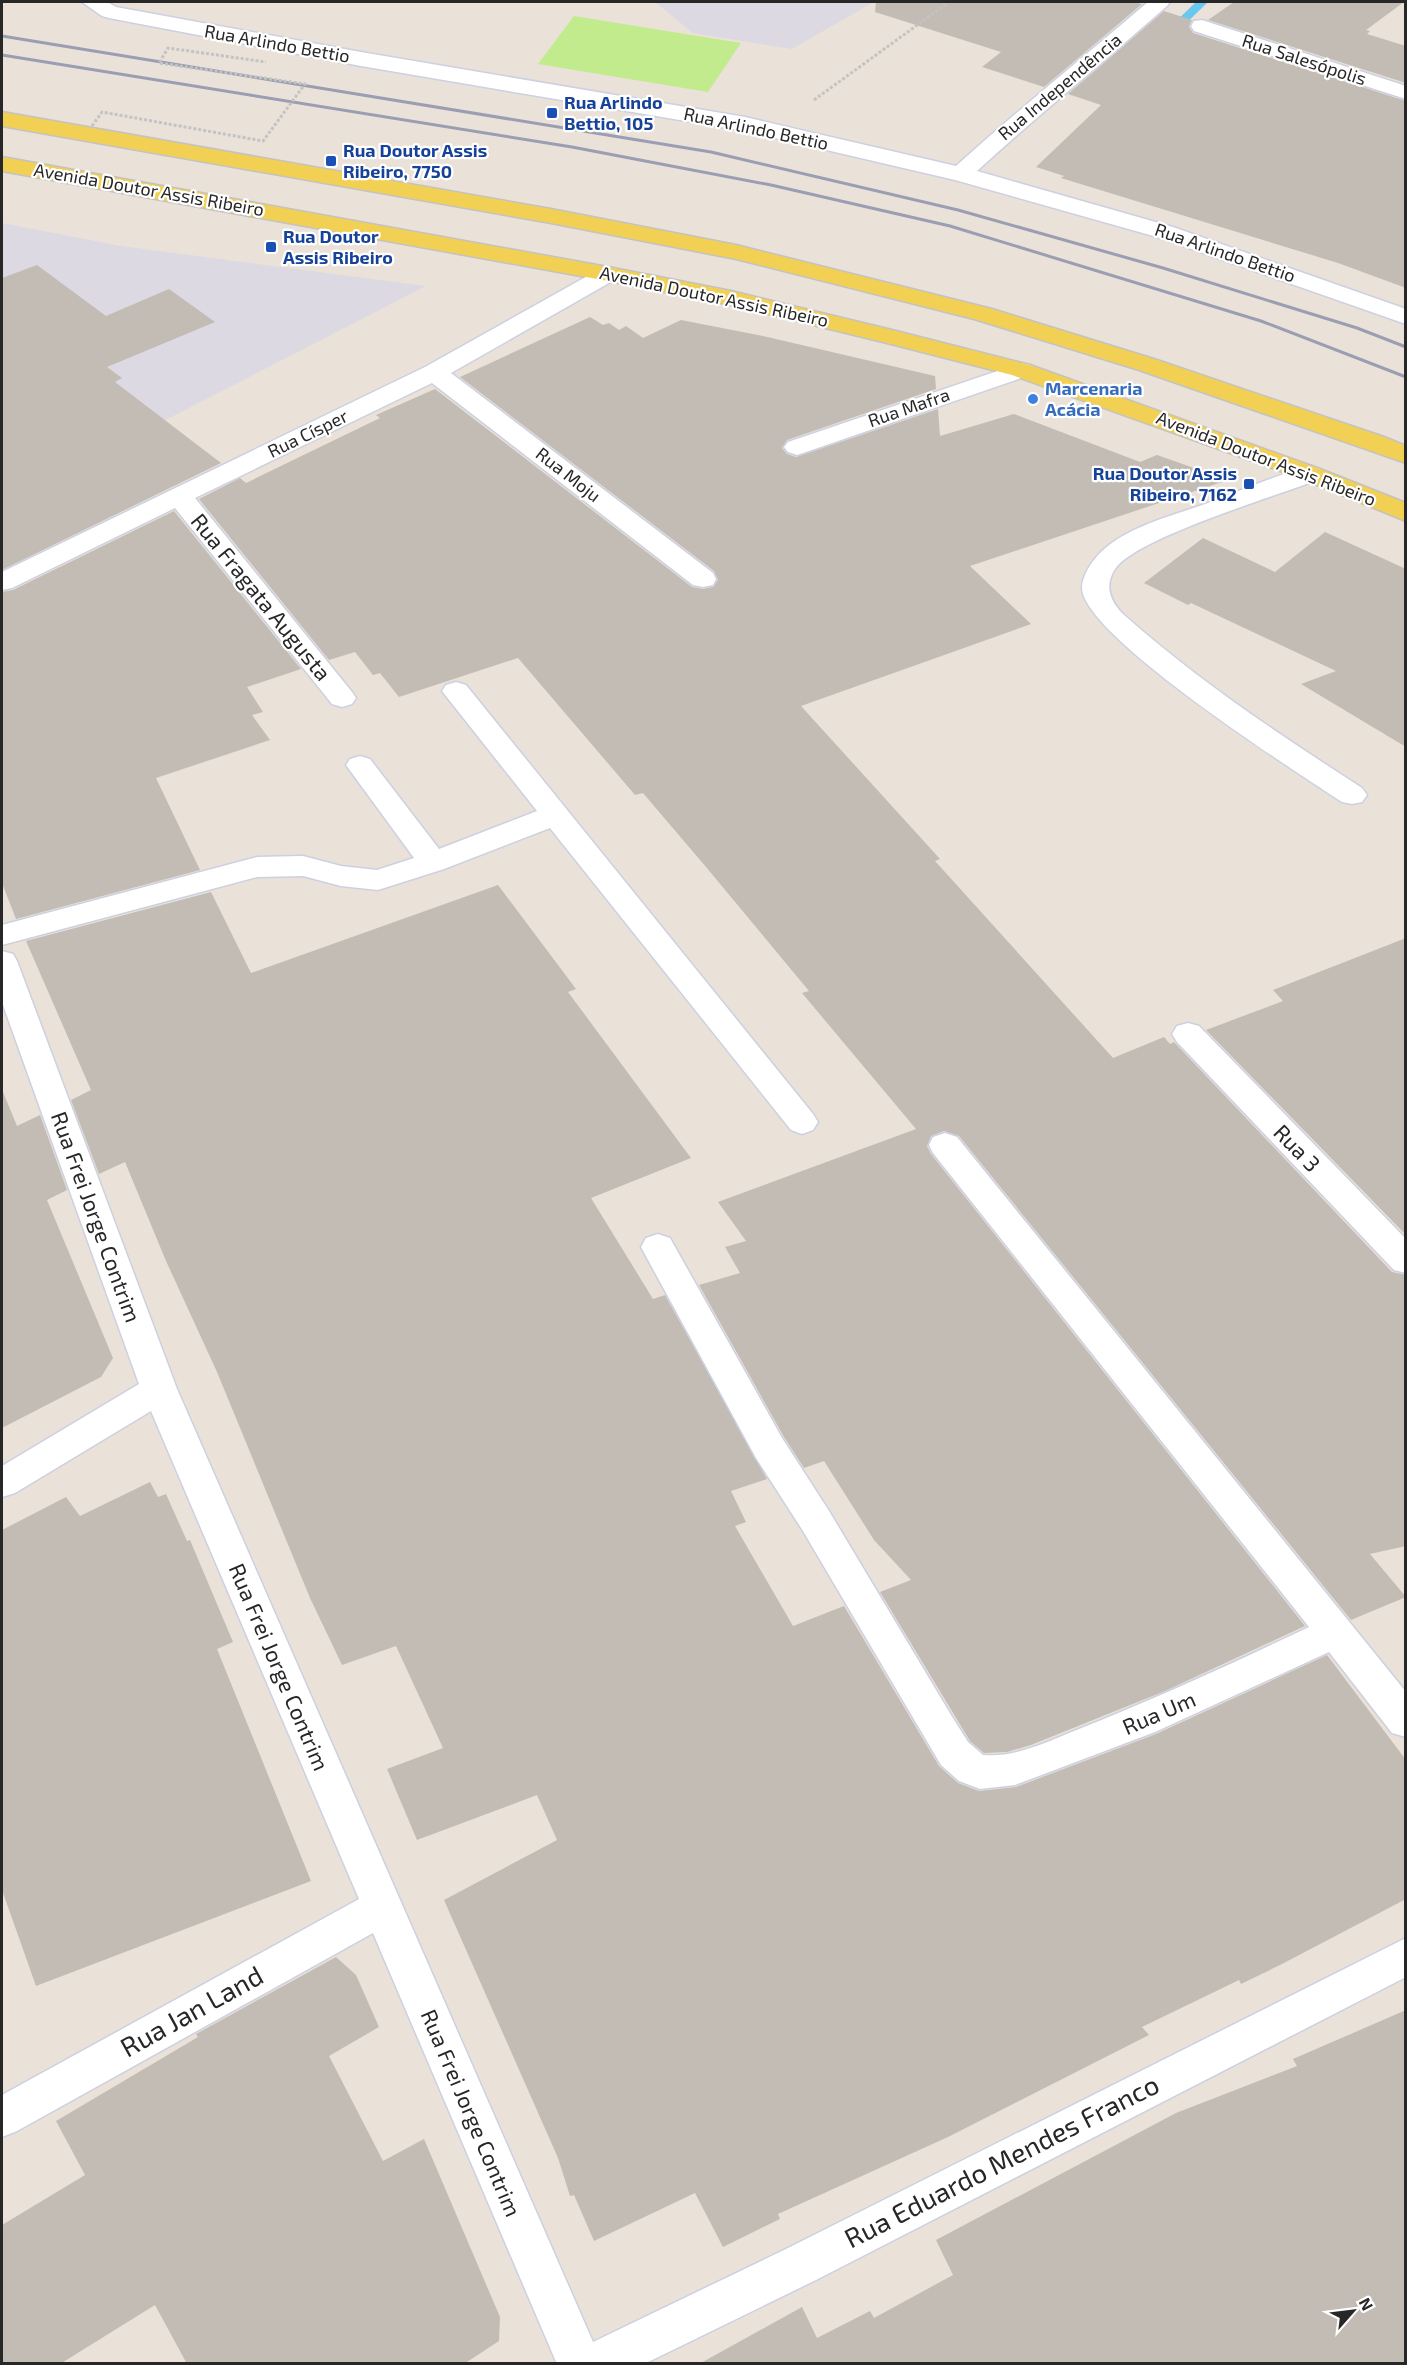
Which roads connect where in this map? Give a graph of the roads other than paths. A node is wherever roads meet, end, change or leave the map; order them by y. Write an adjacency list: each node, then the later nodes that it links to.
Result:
1 (93, 2): 7 (street, Rua Arlindo Bettio)
2 (1160, 2): 7 (street, Rua Independência)
3 (1202, 26): 4 (street, Rua Salesópolis)
4 (1406, 93)
5 (2, 119): 13 (main road, Avenida Doutor Assis Ribeiro)
6 (2, 164): 8 (main road, Avenida Doutor Assis Ribeiro)
7 (961, 174): 9 (street, Rua Arlindo Bettio)
8 (608, 274): 10 (main road, Avenida Doutor Assis Ribeiro); 11 (street, Rua Císper)
9 (1406, 316)
10 (1021, 370): 12 (street, Rua Mafra); 14 (main road, Avenida Doutor Assis Ribeiro)
11 (434, 372): 15 (street, Rua Císper); 17 (street, Rua Moju)
12 (797, 447)
13 (1406, 455)
14 (1311, 474): 16 (main road, Avenida Doutor Assis Ribeiro); 22 (street)
15 (179, 496): 18 (street, Rua Císper); 20 (street, Rua Fragata Augusta)
16 (1406, 513)
17 (703, 579)
18 (2, 582)
19 (456, 691): 23 (street)
20 (342, 698)
21 (360, 765): 24 (street)
22 (1352, 795)
23 (557, 814): 24 (street); 28 (street)
24 (433, 862): 25 (street)
25 (2, 935)
26 (2, 961): 32 (street, Rua Frei Jorge Contrim)
27 (1188, 1034): 31 (street, Rua 3)
28 (802, 1122)
29 (945, 1145): 34 (street)
30 (658, 1247): 34 (street, Rua Um)
31 (1406, 1261)
32 (159, 1389): 33 (street); 36 (street, Rua Frei Jorge Contrim)
33 (2, 1483)
34 (1334, 1632): 35 (street)
35 (1401, 1707)
36 (382, 1907): 38 (street, Rua Jan Land); 39 (street, Rua Frei Jorge Contrim)
37 (1406, 1956): 40 (street, Rua Eduardo Mendes Franco)
38 (2, 2117)
39 (580, 2364)
40 (595, 2364)

